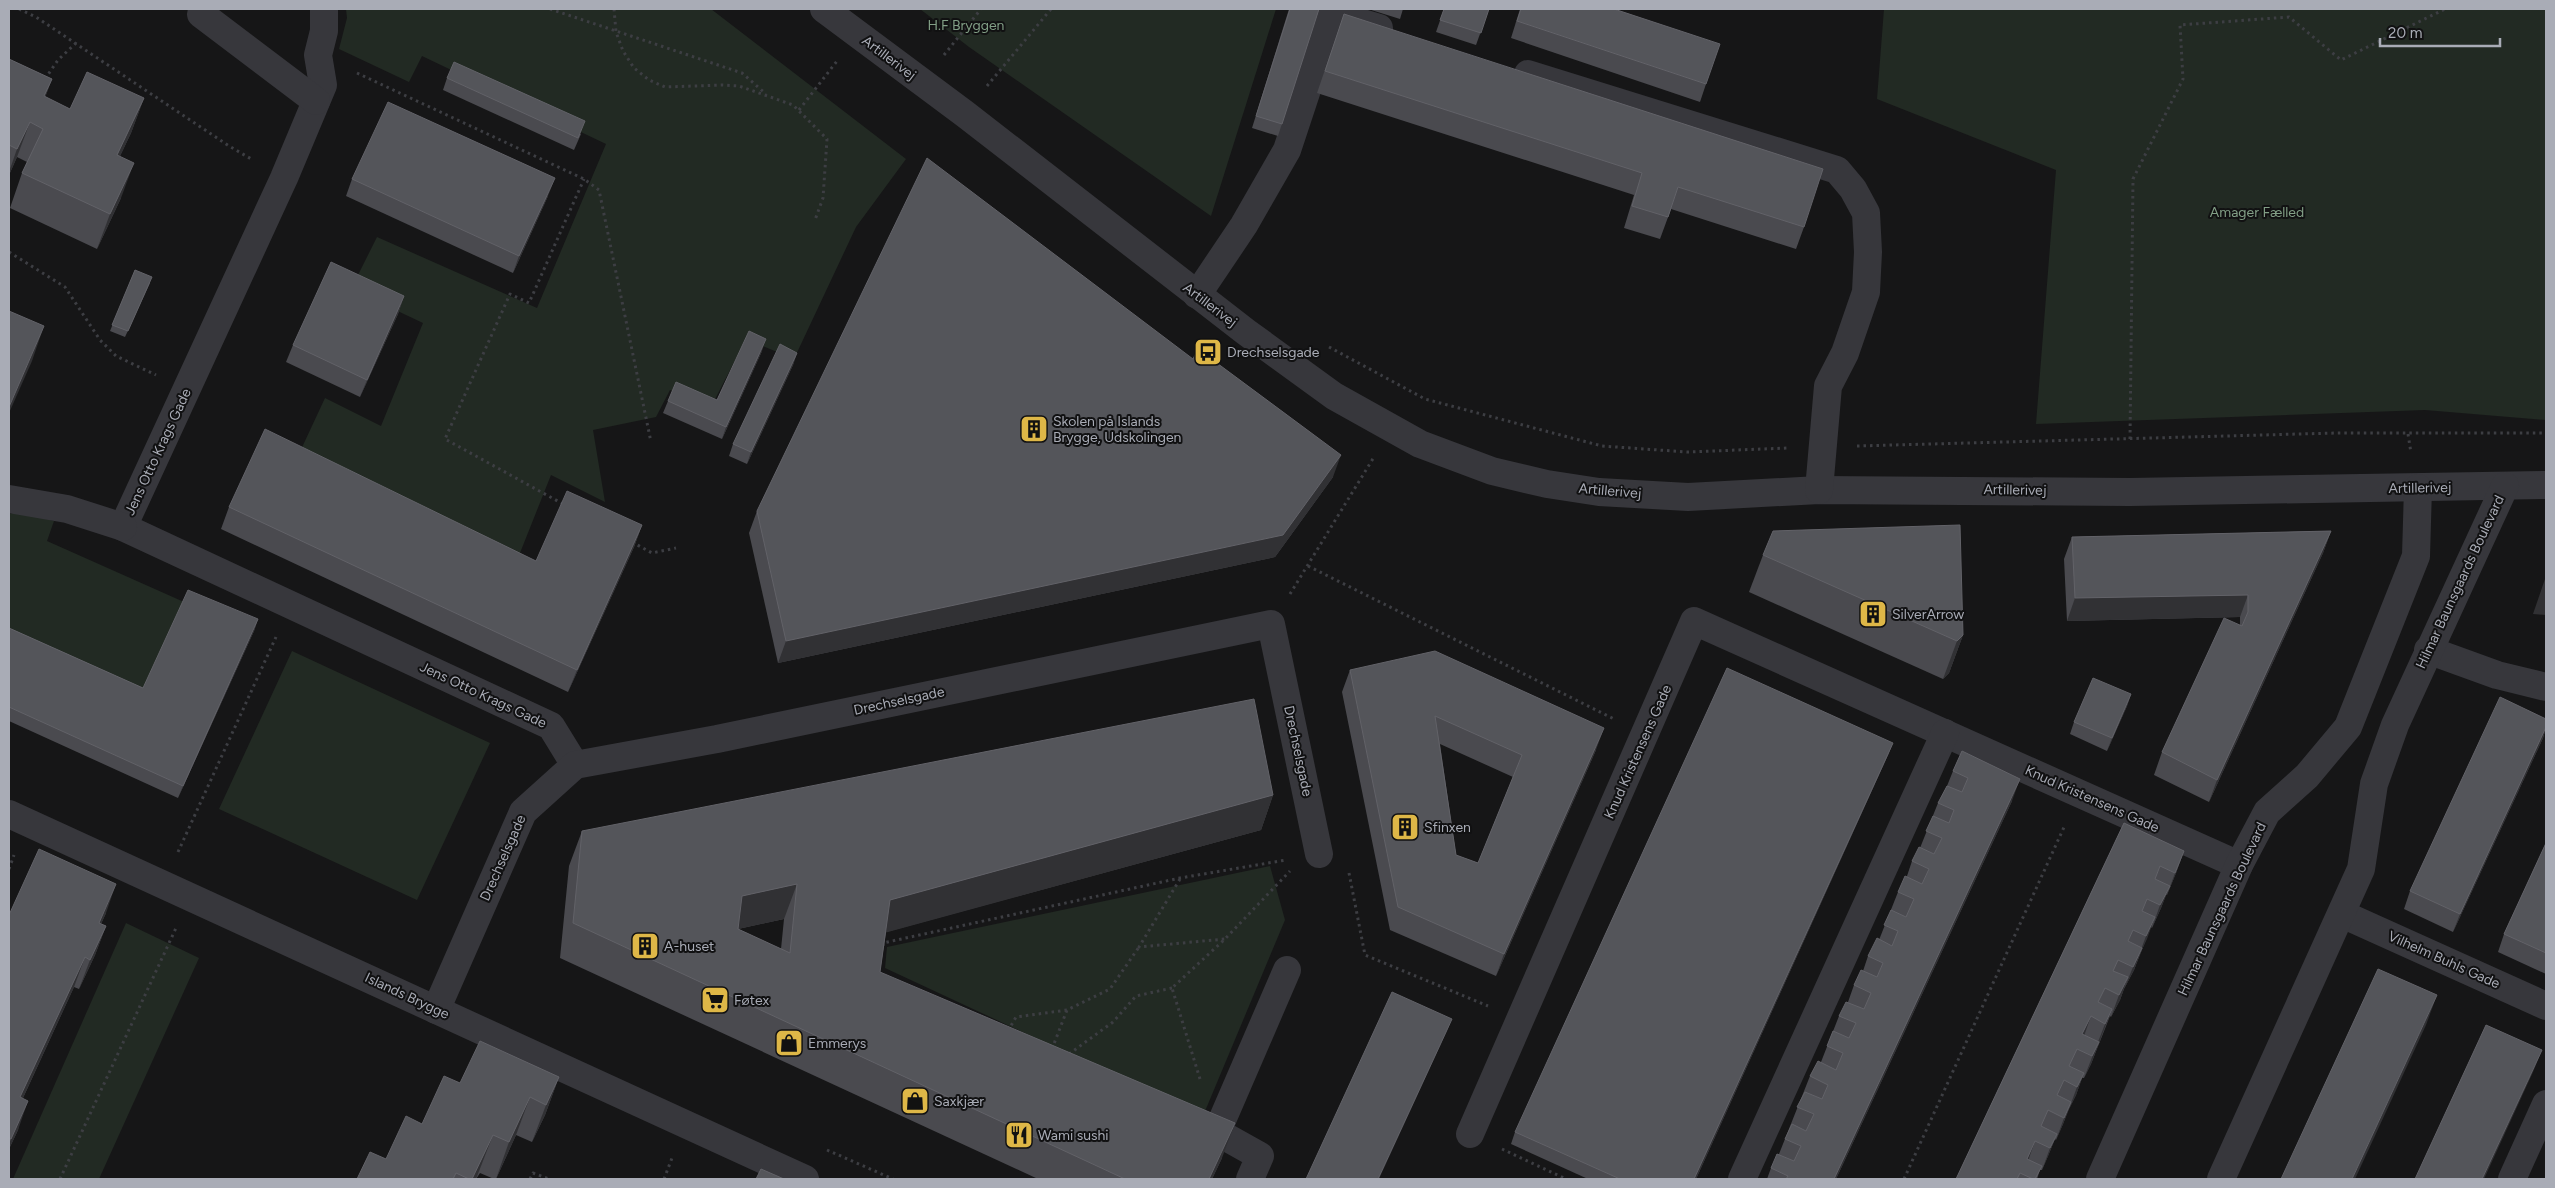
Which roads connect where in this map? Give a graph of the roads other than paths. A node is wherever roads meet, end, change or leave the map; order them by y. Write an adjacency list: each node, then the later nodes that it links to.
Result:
1 (324, 9): 6 (street, Jens Otto Krags Gade)
2 (824, 9): 7 (street, Artillerivej)
3 (201, 14): 6 (street)
4 (1399, 34): 7 (street)
5 (1504, 67): 11 (street)
6 (316, 100): 13 (street, Jens Otto Krags Gade)
7 (1197, 295): 11 (street, Artillerivej)
8 (2546, 485): 9 (street, Artillerivej)
9 (2505, 486): 10 (street, Artillerivej); 14 (street, Hilmar Baunsgaards Boulevard)
10 (2418, 488): 11 (street, Artillerivej); 20 (street, Hilmar Baunsgaards Boulevard)
11 (1819, 490)
12 (9, 498): 13 (street)
13 (123, 527): 17 (street, Jens Otto Krags Gade)
14 (2428, 650): 15 (street); 21 (street, Hilmar Baunsgaards Boulevard)
15 (2546, 687)
16 (1945, 733): 20 (street, Knud Kristensens Gade); 26 (street, Knud Kristensens Gade); 29 (street)
17 (574, 765): 19 (street, Drechselsgade); 24 (street, Drechselsgade)
18 (9, 814): 24 (street, Islands Brygge)
19 (1311, 856)
20 (2239, 865): 30 (street, Hilmar Baunsgaards Boulevard)
21 (2342, 914): 23 (street, Vilhelm Buhls Gade); 31 (street, Hilmar Baunsgaards Boulevard)
22 (1287, 970): 28 (street)
23 (2546, 1006)
24 (436, 1010): 27 (street, Islands Brygge)
25 (2546, 1104): 32 (street)
26 (1470, 1134)
27 (805, 1179)
28 (1250, 1179)
29 (1742, 1179)
30 (2100, 1179)
31 (2220, 1179)
32 (2512, 1179)

